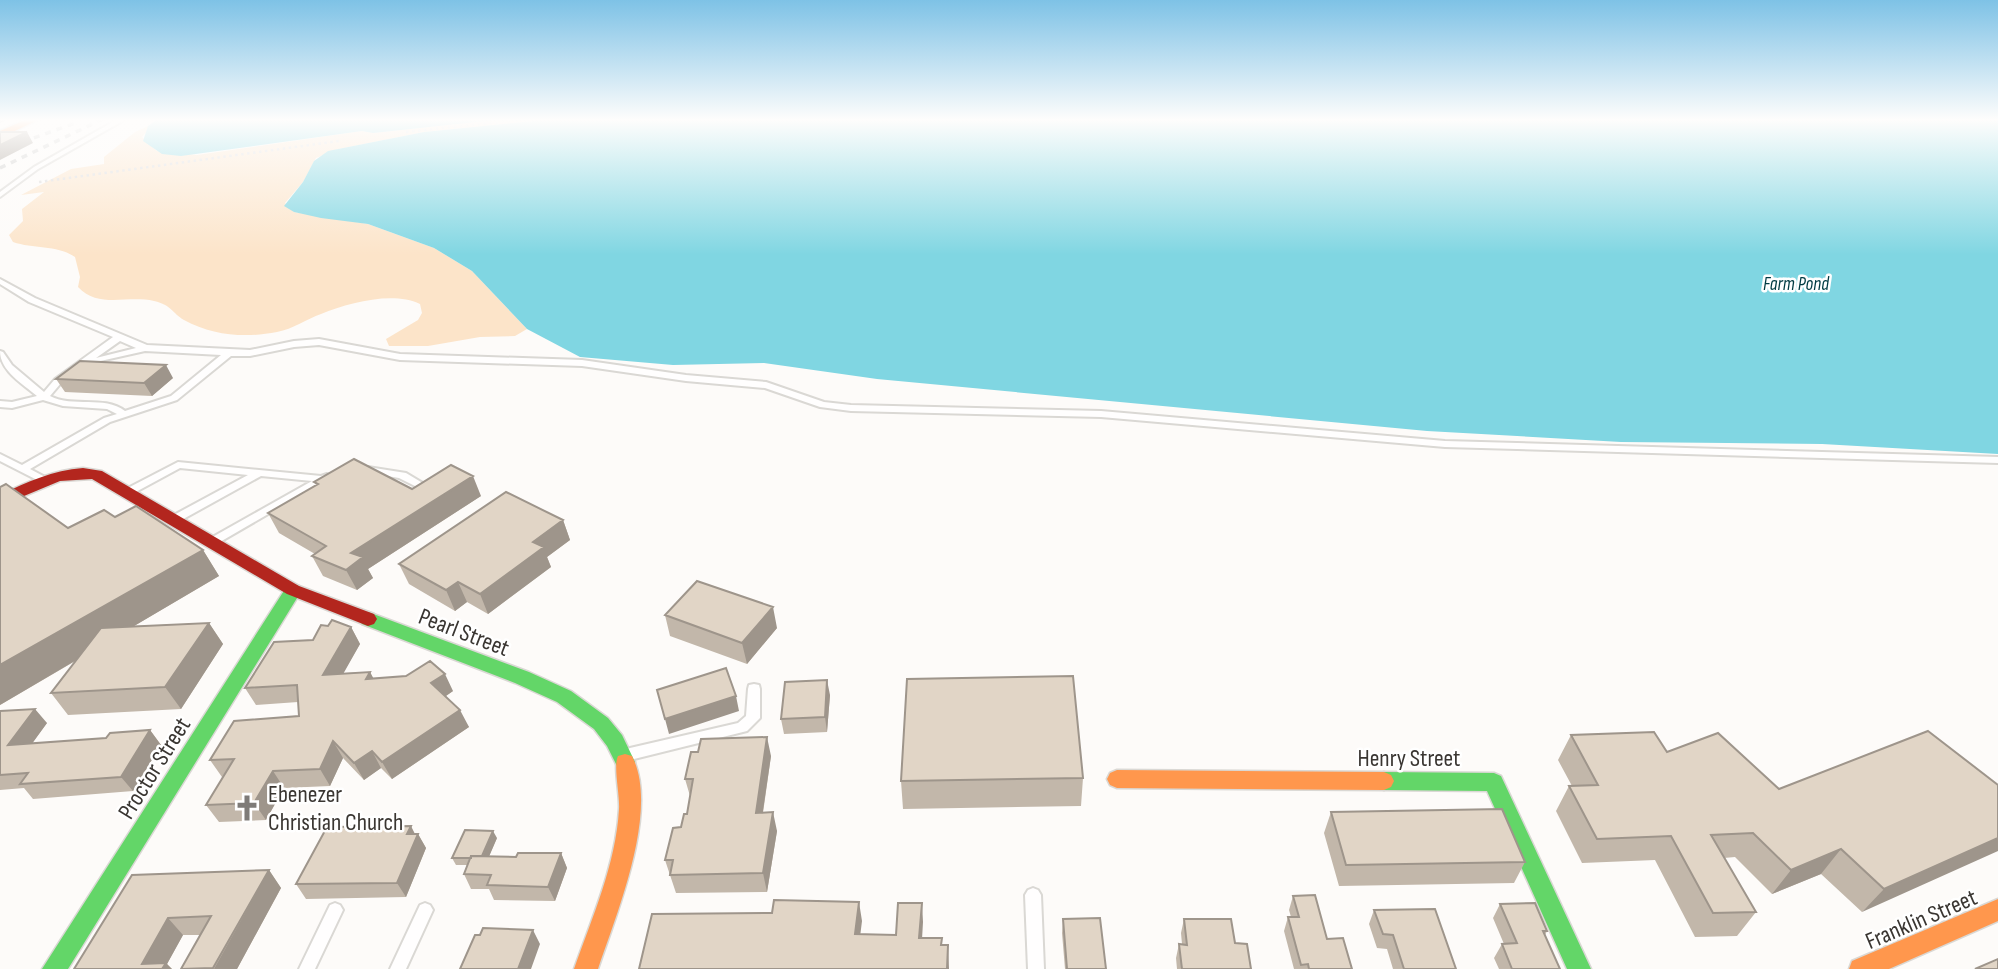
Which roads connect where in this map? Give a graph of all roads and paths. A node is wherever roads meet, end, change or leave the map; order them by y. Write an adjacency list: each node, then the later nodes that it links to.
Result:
1 (43, 164): 3 (lane)
2 (169, 164): 3 (path)
3 (10, 186): 4 (lane)
4 (0, 195)
5 (0, 281): 6 (lane)
6 (119, 337): 7 (lane); 10 (lane)
7 (145, 348): 8 (lane); 10 (lane)
8 (229, 353): 13 (lane); 15 (lane)
9 (0, 354): 11 (lane)
10 (83, 363): 11 (lane)
11 (44, 397): 12 (lane); 13 (lane)
12 (0, 404)
13 (123, 414): 16 (lane)
14 (0, 457): 16 (lane)
15 (1998, 460)
16 (22, 469): 21 (lane)
17 (361, 469): 22 (lane)
18 (339, 471): 20 (lane)
19 (259, 473): 20 (lane); 23 (lane); 25 (lane)
20 (322, 479): 26 (lane)
21 (43, 480): 23 (street, Pearl Street); 24 (street)
22 (431, 491)
23 (128, 492): 25 (street, Pearl Street)
24 (0, 501)
25 (174, 520): 26 (street, Pearl Street)
26 (212, 544): 27 (street, Pearl Street)
27 (293, 590): 29 (street, Pearl Street); 35 (street, Proctor Street)
28 (754, 689): 29 (lane)
29 (624, 756): 38 (street, Pearl Street)
30 (1117, 779): 40 (street, Henry Street)
31 (1033, 895): 39 (lane)
32 (425, 910): 37 (lane)
33 (1998, 910): 41 (street, Franklin Street)
34 (335, 911): 36 (lane)
35 (54, 969)
36 (307, 969)
37 (398, 969)
38 (586, 969)
39 (1036, 969)
40 (1580, 969)
41 (1861, 969)

